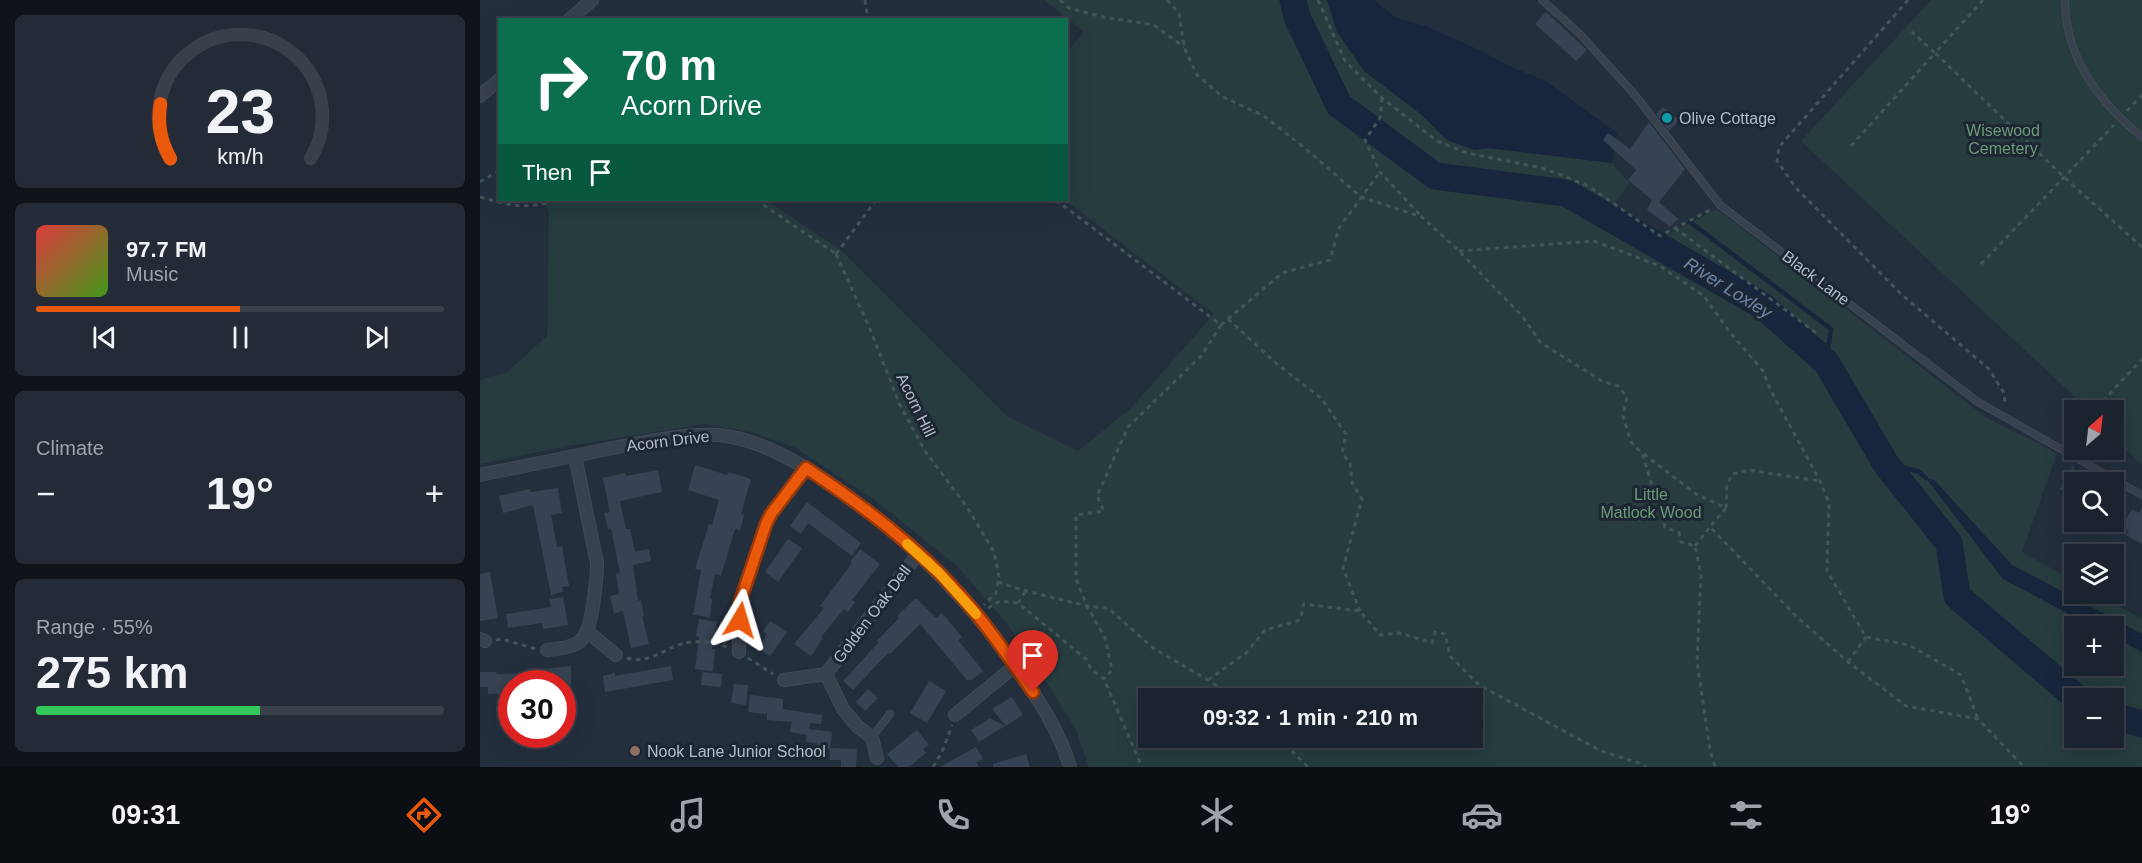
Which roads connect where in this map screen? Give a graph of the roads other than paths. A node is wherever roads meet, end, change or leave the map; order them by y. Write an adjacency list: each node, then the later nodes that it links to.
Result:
1 (592, 0): 4 (street)
2 (1542, 0): 11 (lane, Black Lane)
3 (2065, 0): 7 (lane)
4 (571, 18)
5 (498, 81): 6 (street)
6 (480, 96)
7 (2142, 137)
8 (575, 456): 9 (street, Acorn Drive); 10 (street, Acorn Drive); 13 (street)
9 (806, 468): 12 (street, Acorn Drive); 15 (street)
10 (480, 475)
11 (2142, 495)
12 (918, 554): 17 (street, Acorn Drive); 18 (street, Golden Oak Dell)
13 (588, 632): 14 (street); 16 (street)
14 (547, 650)
15 (739, 652)
16 (616, 655)
17 (1015, 666): 21 (street); 24 (street, Acorn Drive)
18 (826, 675): 19 (street, Golden Oak Dell); 22 (street, Golden Oak Dell)
19 (784, 681)
20 (890, 714): 22 (lane)
21 (955, 715)
22 (872, 737): 23 (street)
23 (877, 758)
24 (1070, 767)

